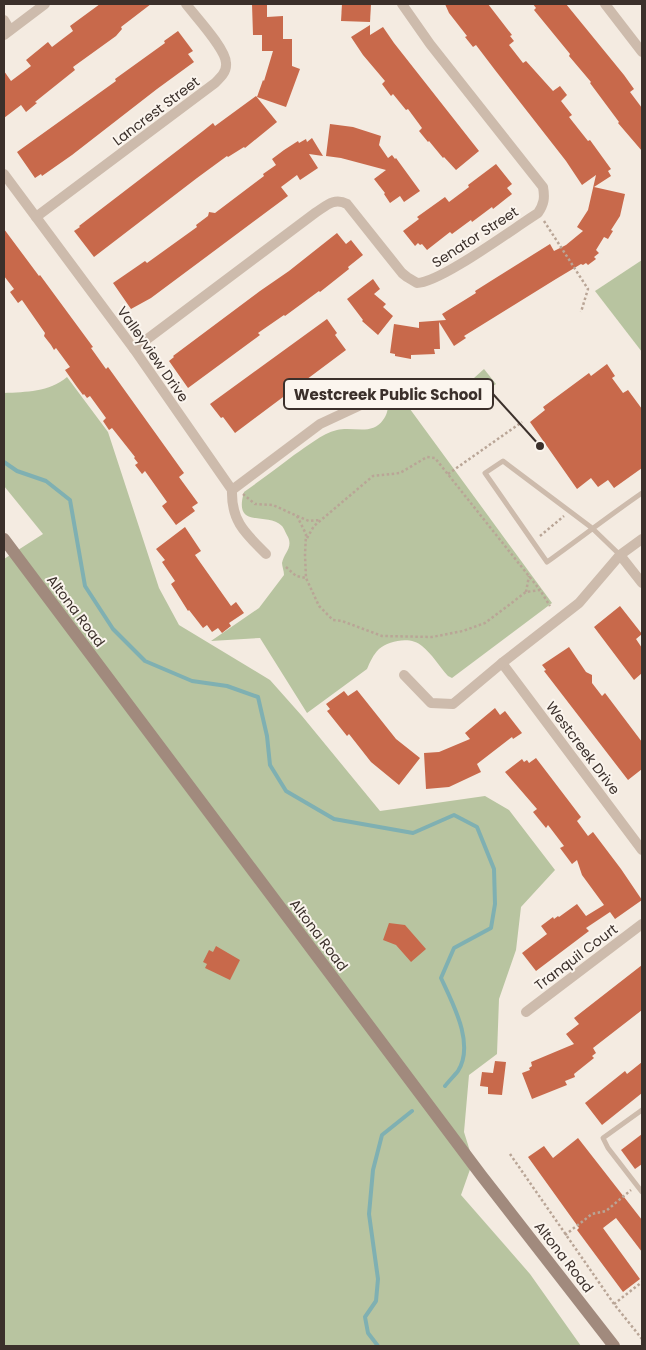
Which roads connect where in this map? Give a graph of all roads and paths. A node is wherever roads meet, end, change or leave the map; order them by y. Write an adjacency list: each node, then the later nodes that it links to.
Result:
1 (45, 4): 6 (street)
2 (186, 4): 10 (street, Lancrest Street)
3 (402, 4): 9 (street, Senator Street)
4 (605, 4): 7 (street)
5 (4, 20): 6 (street)
6 (7, 32)
7 (642, 52)
8 (4, 174): 10 (street, Valleyview Drive)
9 (538, 213): 11 (path); 12 (street, Senator Street)
10 (36, 217): 12 (street, Valleyview Drive)
11 (581, 312)
12 (134, 349): 16 (street, Valleyview Drive)
13 (365, 403): 16 (street)
14 (522, 422): 15 (path)
15 (448, 474): 20 (path); 29 (path)
16 (232, 490): 19 (path); 26 (street, Valleyview Drive)
17 (642, 493): 21 (lane)
18 (570, 512): 21 (lane); 25 (path); 25 (lane)
19 (297, 516): 20 (path); 24 (path)
20 (321, 520): 24 (path)
21 (592, 528): 25 (lane); 27 (lane)
22 (4, 539): 50 (main road, Altona Road)
23 (642, 539): 27 (street)
24 (306, 540): 30 (path)
25 (532, 541)
26 (266, 554)
27 (620, 555): 31 (street); 35 (street)
28 (286, 568): 30 (path)
29 (529, 576): 32 (path); 33 (path)
30 (306, 578): 33 (path)
31 (642, 583)
32 (540, 590): 33 (path); 34 (path)
33 (526, 592)
34 (550, 606)
35 (502, 663): 36 (street); 37 (street, Westcreek Drive)
36 (404, 675)
37 (642, 850)
38 (642, 924): 39 (street, Tranquil Court)
39 (526, 1012)
40 (642, 1110): 42 (lane)
41 (510, 1154): 44 (path)
42 (637, 1186): 43 (lane); 44 (path)
43 (642, 1192)
44 (565, 1235): 48 (path)
45 (642, 1282): 46 (path)
46 (630, 1292): 47 (path); 48 (path)
47 (633, 1296)
48 (614, 1304): 49 (path)
49 (642, 1339)
50 (614, 1346)

